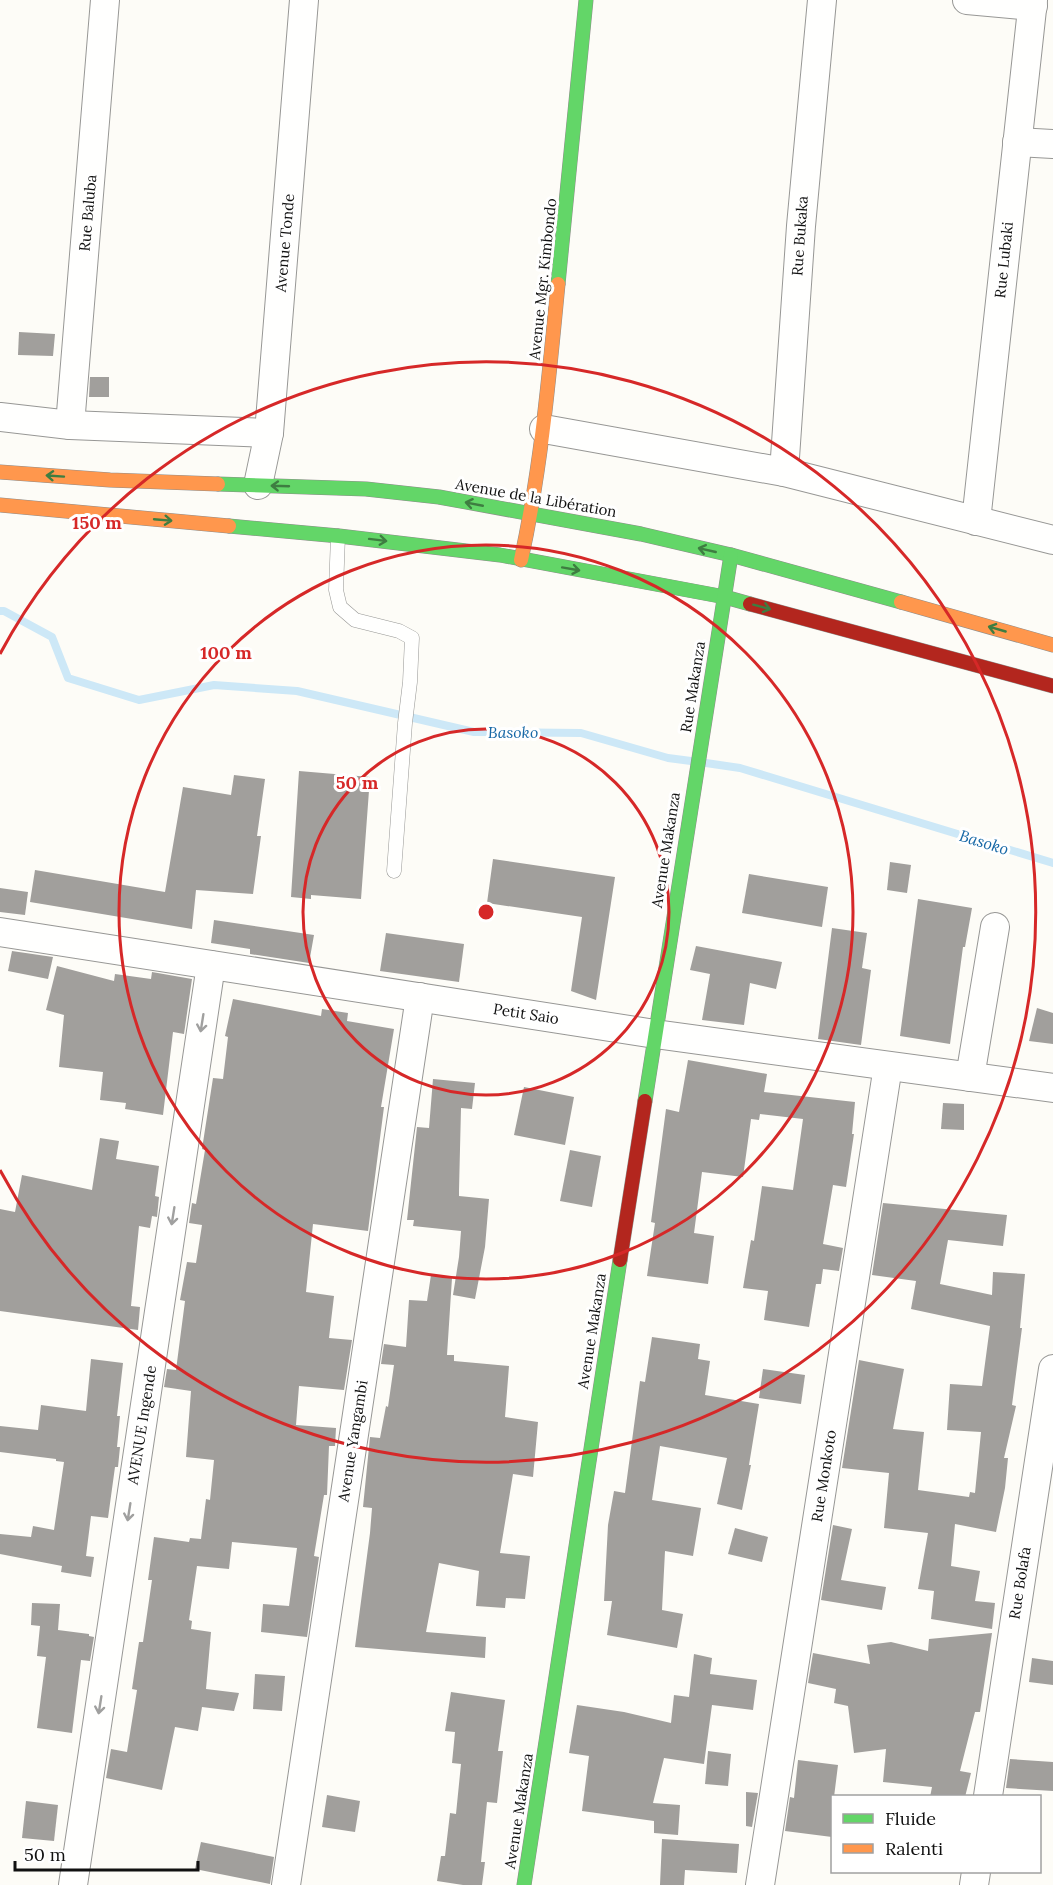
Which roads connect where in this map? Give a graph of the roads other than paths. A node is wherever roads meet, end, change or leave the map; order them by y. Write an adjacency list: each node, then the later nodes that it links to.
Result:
1 (105, 0): 10 (street, Rue Baluba)
2 (304, 0): 12 (street, Avenue Tonde)
3 (586, 0): 11 (main road, Avenue Mgr. Kimbondo)
4 (822, 0): 14 (street, Rue Bukaka)
5 (967, 0): 6 (street)
6 (1033, 3): 7 (street, Rue Lubaki)
7 (1017, 142): 8 (street); 18 (street, Rue Lubaki)
8 (1053, 144)
9 (0, 417): 10 (street)
10 (70, 425): 12 (street)
11 (544, 429): 14 (street); 17 (main road, Avenue Mgr. Kimbondo)
12 (269, 433): 15 (street, Avenue Tonde)
13 (0, 472): 15 (main road, Avenue de la Libération, one-way to 13)
14 (784, 472): 18 (street)
15 (258, 485): 17 (main road, Avenue de la Libération, one-way to 15)
16 (0, 505): 19 (main road, one-way to 19)
17 (531, 515): 21 (main road, Avenue de la Libération, one-way to 17); 22 (main road, Avenue Mgr. Kimbondo)
18 (976, 521): 20 (street)
19 (339, 536): 22 (main road, one-way to 22); 27 (lane)
20 (1053, 540)
21 (731, 555): 23 (main road, Rue Makanza); 24 (main road, Avenue de la Libération, one-way to 21)
22 (521, 560): 23 (main road, one-way to 23)
23 (725, 597): 25 (main road, one-way to 25); 26 (main road, Rue Makanza)
24 (1053, 645)
25 (1053, 686)
26 (694, 782): 32 (main road, Avenue Makanza)
27 (394, 871)
28 (995, 927): 34 (street)
29 (0, 932): 30 (street, Petit Saio)
30 (211, 965): 31 (street, Petit Saio); 38 (street, AVENUE Ingende, one-way to 38)
31 (420, 997): 32 (street, Petit Saio); 39 (street, Avenue Yangambi)
32 (655, 1034): 33 (street, Petit Saio); 40 (main road, Avenue Makanza)
33 (888, 1066): 34 (street, Petit Saio); 41 (street, Rue Monkoto)
34 (970, 1077): 35 (street, Petit Saio)
35 (1053, 1088)
36 (1053, 1370): 37 (street, Rue Bolafa)
37 (988, 1795)
38 (73, 1885)
39 (286, 1885)
40 (524, 1885)
41 (760, 1885)

